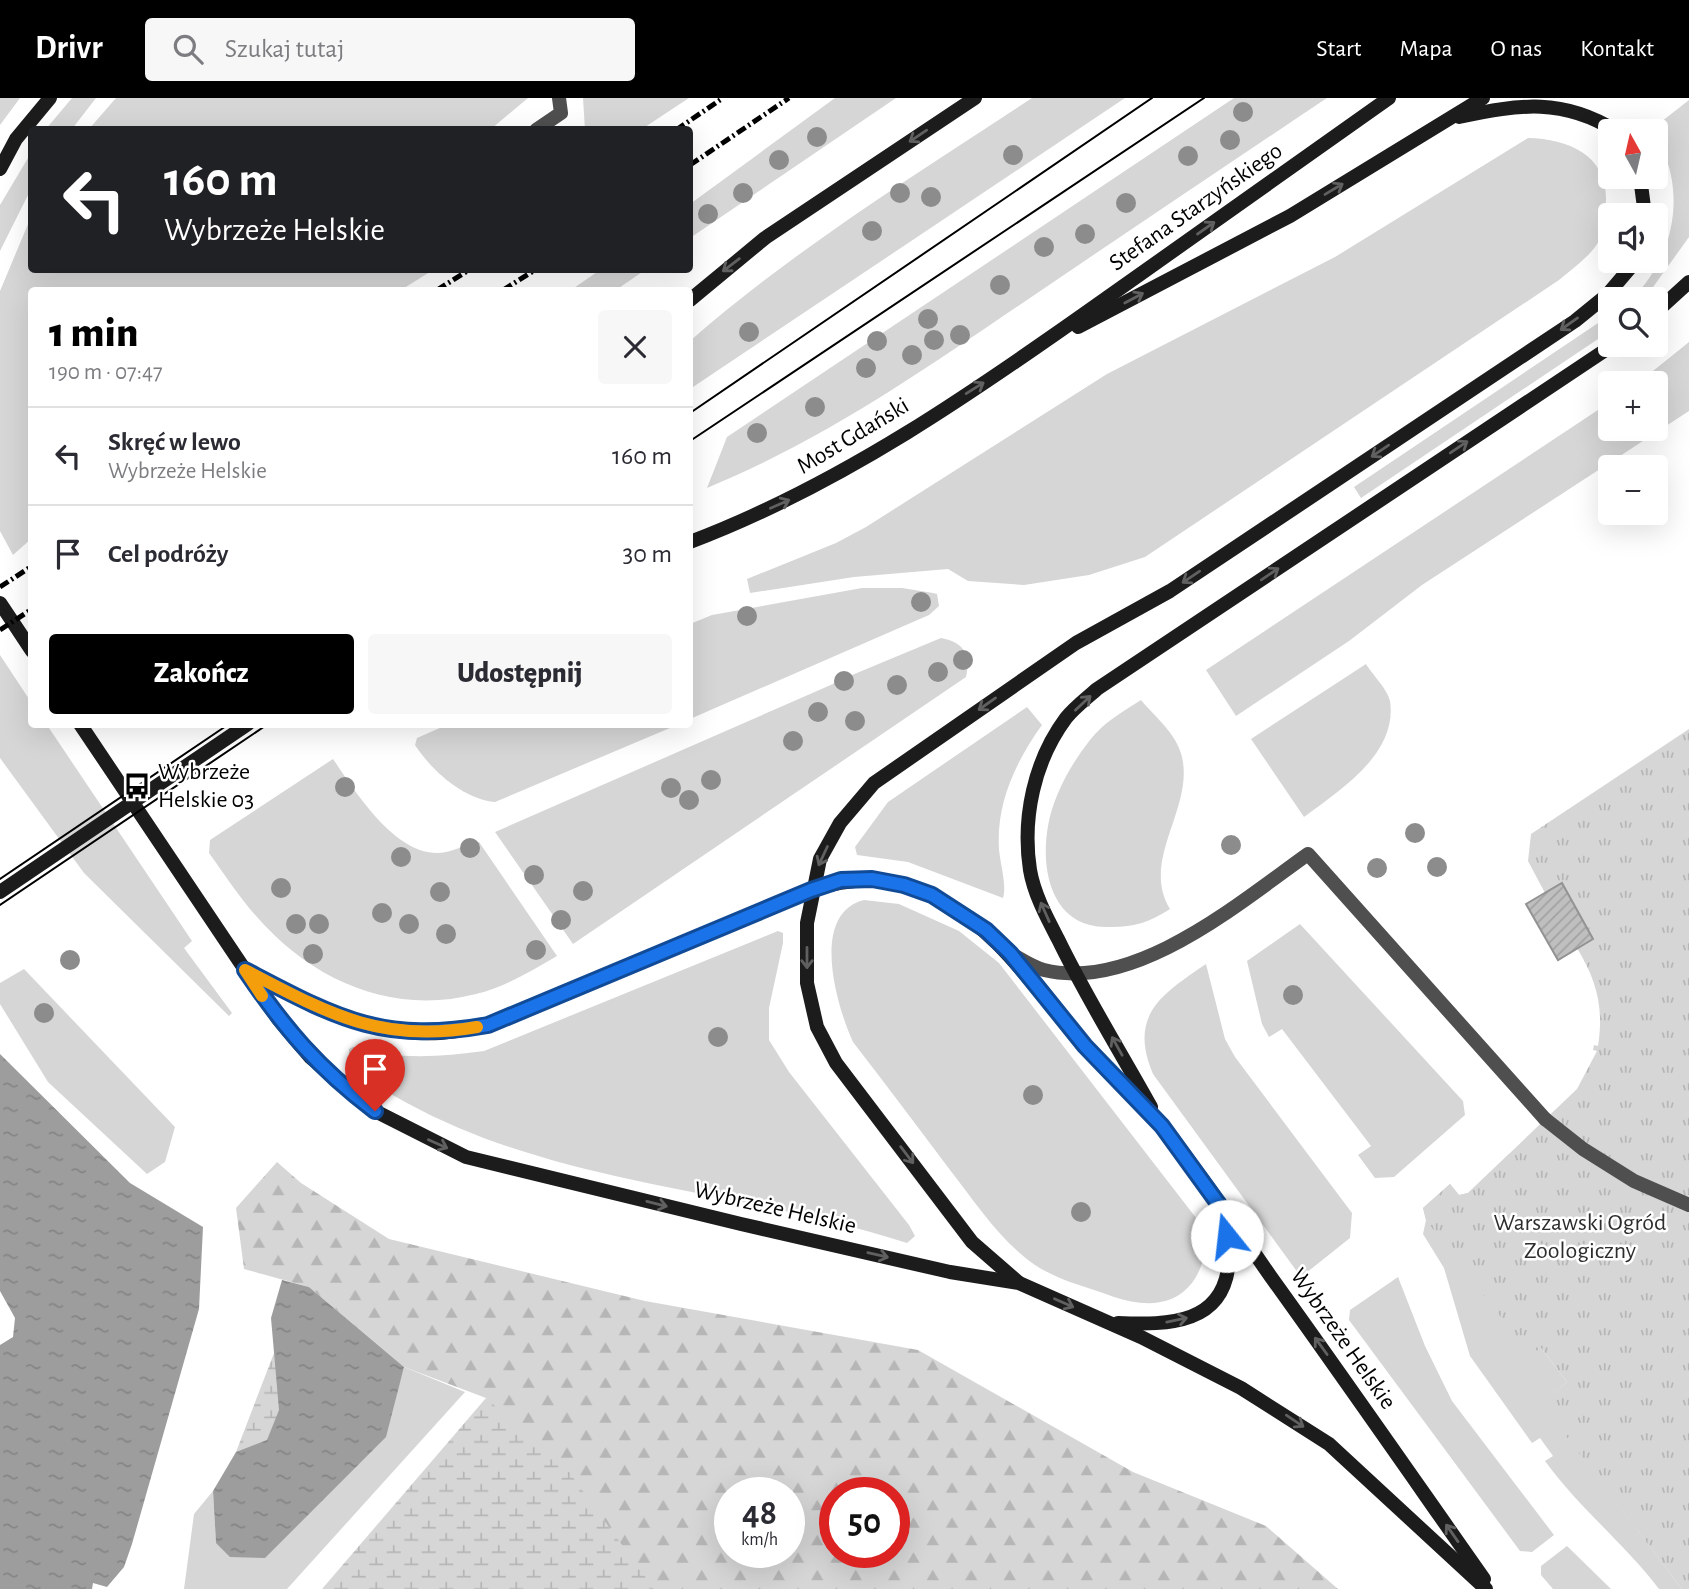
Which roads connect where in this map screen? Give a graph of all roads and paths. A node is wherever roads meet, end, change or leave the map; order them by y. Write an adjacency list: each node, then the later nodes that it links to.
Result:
1 (50, 98): 9 (main road)
2 (559, 98): 8 (street)
3 (975, 98): 12 (main road, one-way to 12)
4 (1389, 98): 14 (main road, Stefana Starzyńskiego, one-way to 4)
5 (1482, 98): 6 (main road)
6 (1450, 119): 7 (main road); 14 (main road, one-way to 6)
7 (1602, 119)
8 (542, 126)
9 (0, 169)
10 (1626, 273): 21 (main road, one-way to 21)
11 (1689, 282): 13 (main road)
12 (693, 298)
13 (1668, 301)
14 (1030, 352): 16 (main road, Most Gdański, one-way to 14)
15 (1598, 355): 25 (main road, one-way to 15)
16 (693, 541)
17 (0, 603): 18 (main road)
18 (28, 645)
19 (83, 728): 24 (main road, Wybrzeże Helskie)
20 (242, 728): 22 (main road, bridge)
21 (811, 890): 23 (main road, Wybrzeże Helskie); 24 (main road, Wybrzeże Helskie); 29 (main road, one-way to 29)
22 (0, 892)
23 (1010, 953): 25 (street); 26 (main road, Wybrzeże Helskie)
24 (245, 970): 29 (main road, Wybrzeże Helskie, one-way to 29)
25 (1075, 974): 26 (main road, one-way to 25); 27 (street)
26 (1162, 1126): 28 (main road, Wybrzeże Helskie)
27 (1689, 1205)
28 (1225, 1213): 30 (main road, one-way to 28); 31 (main road, Wybrzeże Helskie, one-way to 28)
29 (1019, 1283): 30 (main road, Wybrzeże Helskie, one-way to 30)
30 (1109, 1323): 31 (main road, Wybrzeże Helskie, one-way to 31)
31 (1488, 1589)

